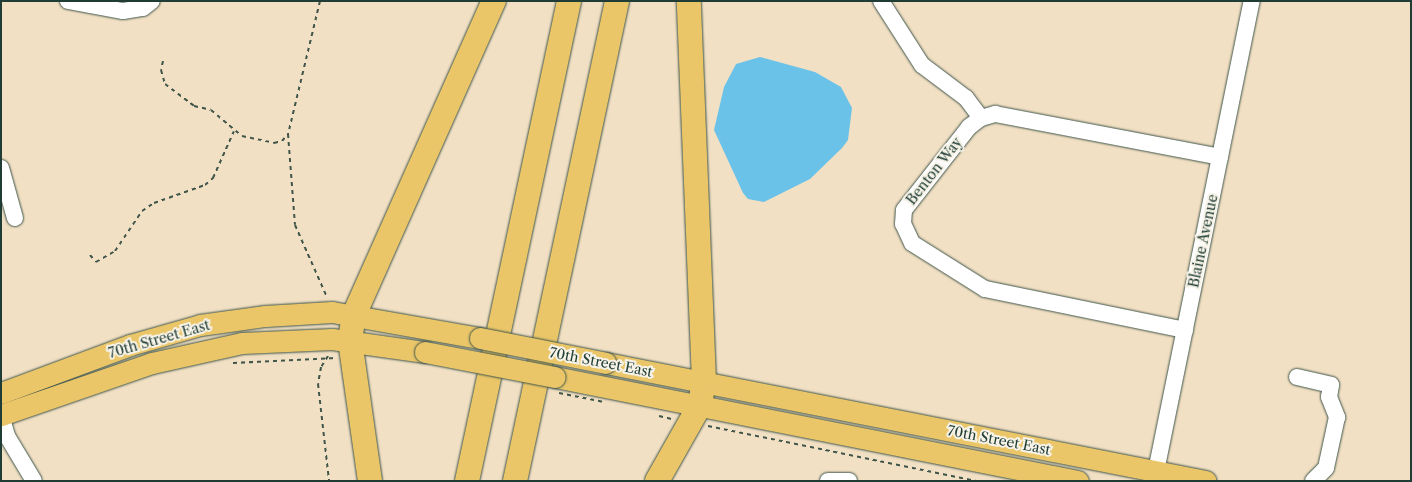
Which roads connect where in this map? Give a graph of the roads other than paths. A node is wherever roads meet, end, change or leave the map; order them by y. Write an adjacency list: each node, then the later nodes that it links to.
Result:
1 (68, 1): 2 (street)
2 (152, 1)
3 (494, 1): 13 (highway)
4 (569, 1): 24 (highway)
5 (617, 1): 25 (highway)
6 (689, 1): 17 (highway)
7 (881, 1): 9 (street)
8 (1252, 1): 10 (street, Blaine Avenue)
9 (980, 118): 10 (street); 14 (street, Benton Way)
10 (1220, 157): 14 (street, Blaine Avenue)
11 (1, 168): 12 (street)
12 (15, 218)
13 (343, 314): 15 (highway); 17 (main road, 70th Street East, bridge); 18 (main road, 70th Street East)
14 (1185, 330): 21 (street, Blaine Avenue)
15 (336, 346): 19 (main road, 70th Street East, bridge); 20 (main road, 70th Street East); 23 (highway)
16 (1297, 377): 31 (street)
17 (704, 381): 19 (highway); 21 (main road, 70th Street East)
18 (1, 392)
19 (695, 414): 26 (highway); 29 (main road, 70th Street East)
20 (1, 415): 22 (street)
21 (1155, 476): 30 (main road, 70th Street East)
22 (34, 481)
23 (370, 481)
24 (467, 481)
25 (515, 481)
26 (657, 481)
27 (828, 481): 28 (street)
28 (849, 481)
29 (1078, 481)
30 (1206, 481)
31 (1313, 481)

